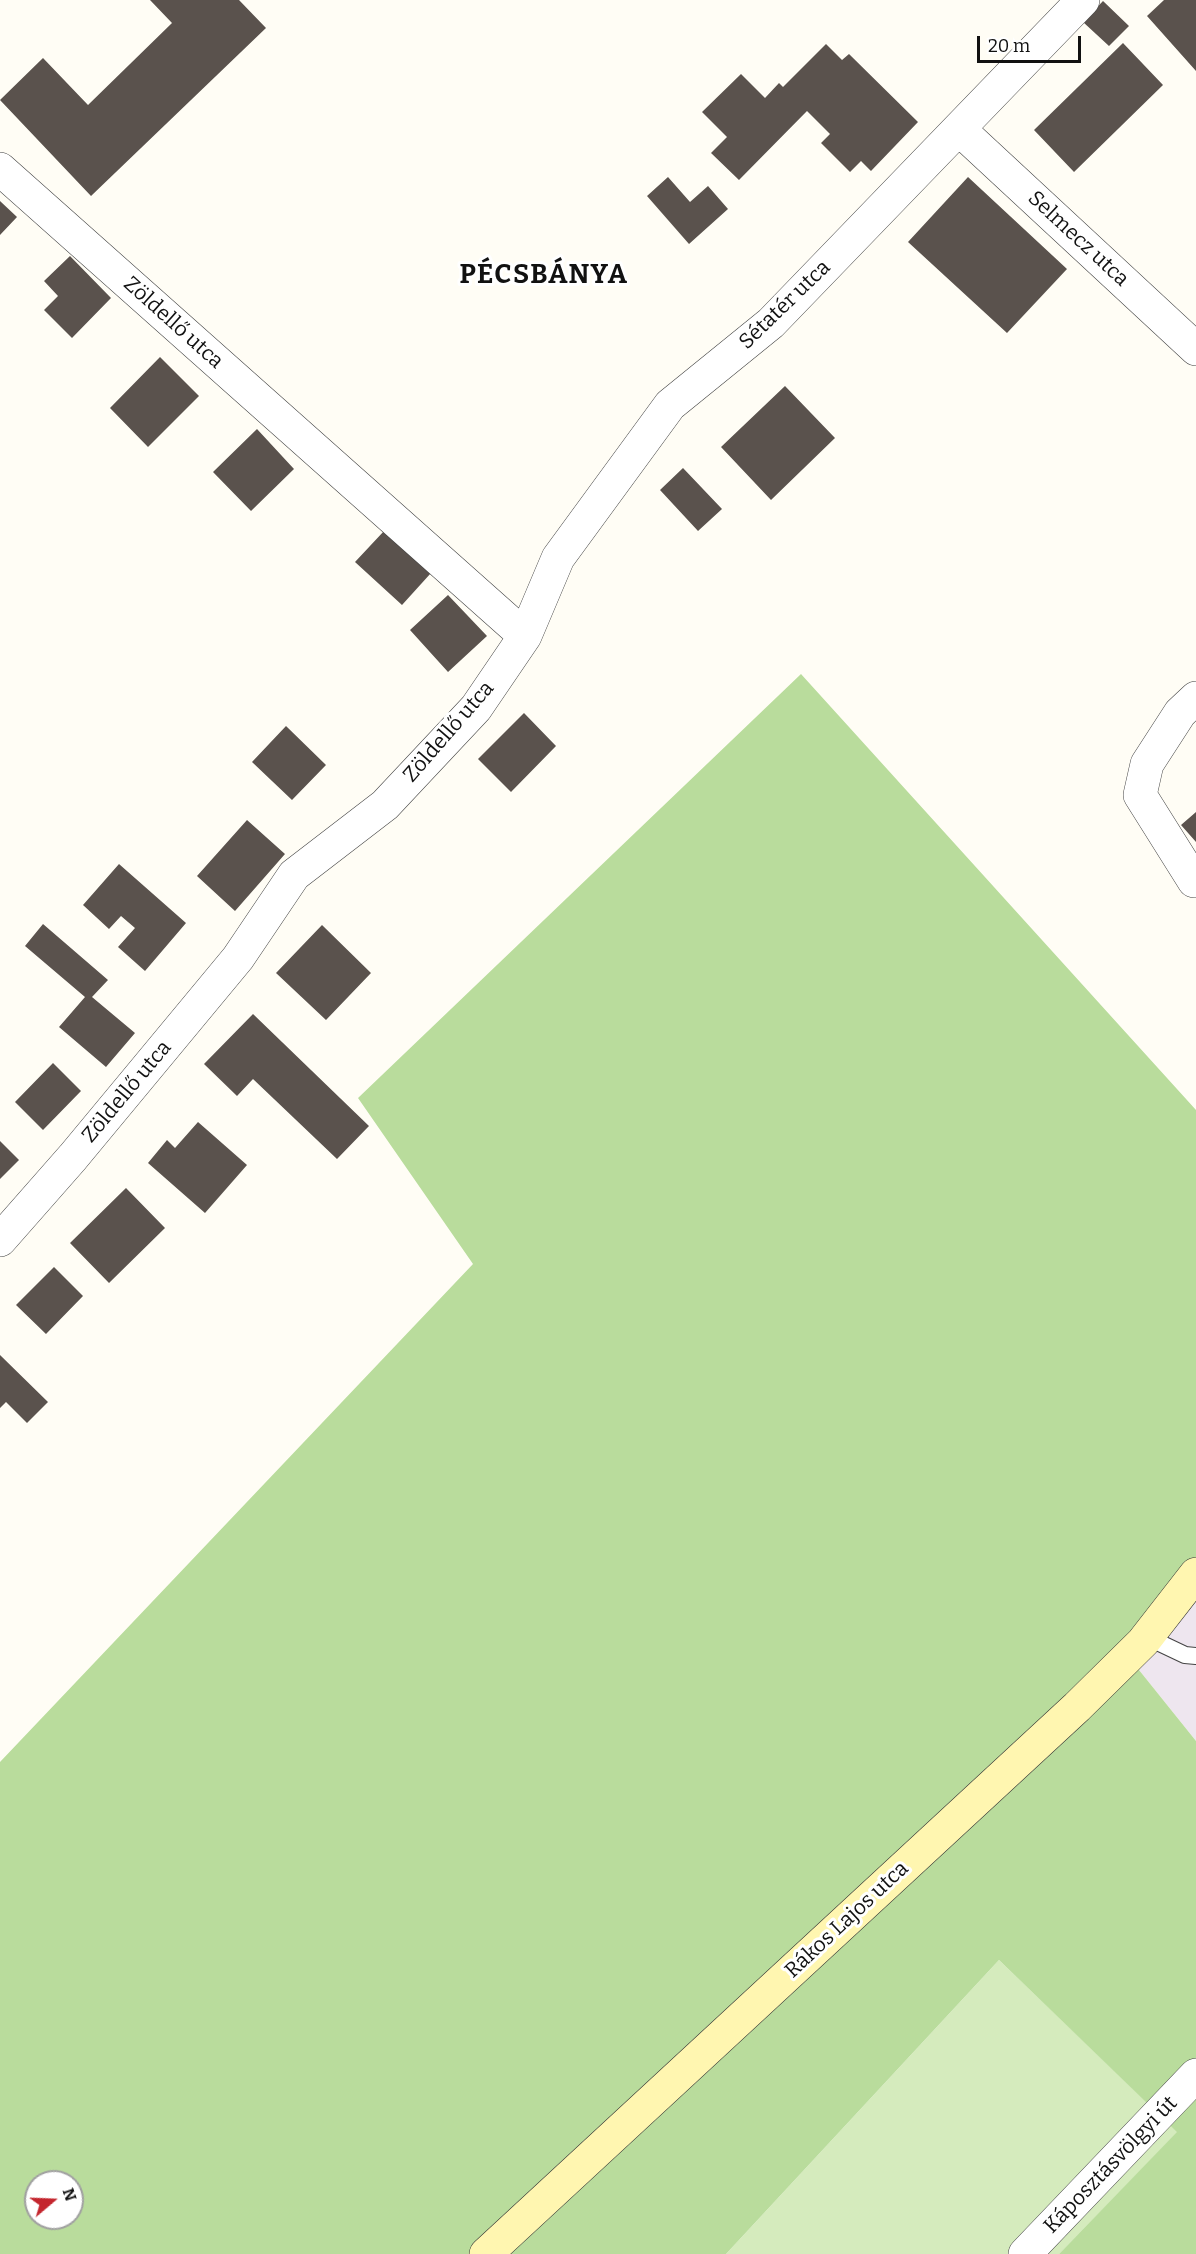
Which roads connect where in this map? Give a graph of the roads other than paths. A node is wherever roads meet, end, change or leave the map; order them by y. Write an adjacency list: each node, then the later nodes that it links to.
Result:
1 (1083, 0): 2 (street, Sétatér utca)
2 (960, 130): 4 (street, Selmecz utca); 5 (street, Sétatér utca)
3 (0, 169): 5 (street, Zöldellő utca)
4 (1194, 342)
5 (525, 636): 8 (street, Zöldellő utca)
6 (1196, 698): 7 (street)
7 (1194, 881)
8 (0, 1240)
9 (1196, 1574): 10 (street, Rákos Lajos utca)
10 (1147, 1636): 11 (lane); 13 (street, Rákos Lajos utca)
11 (1196, 1656)
12 (1196, 2075): 14 (street, Káposztásvölgyi út)
13 (486, 2254)
14 (1026, 2254)

